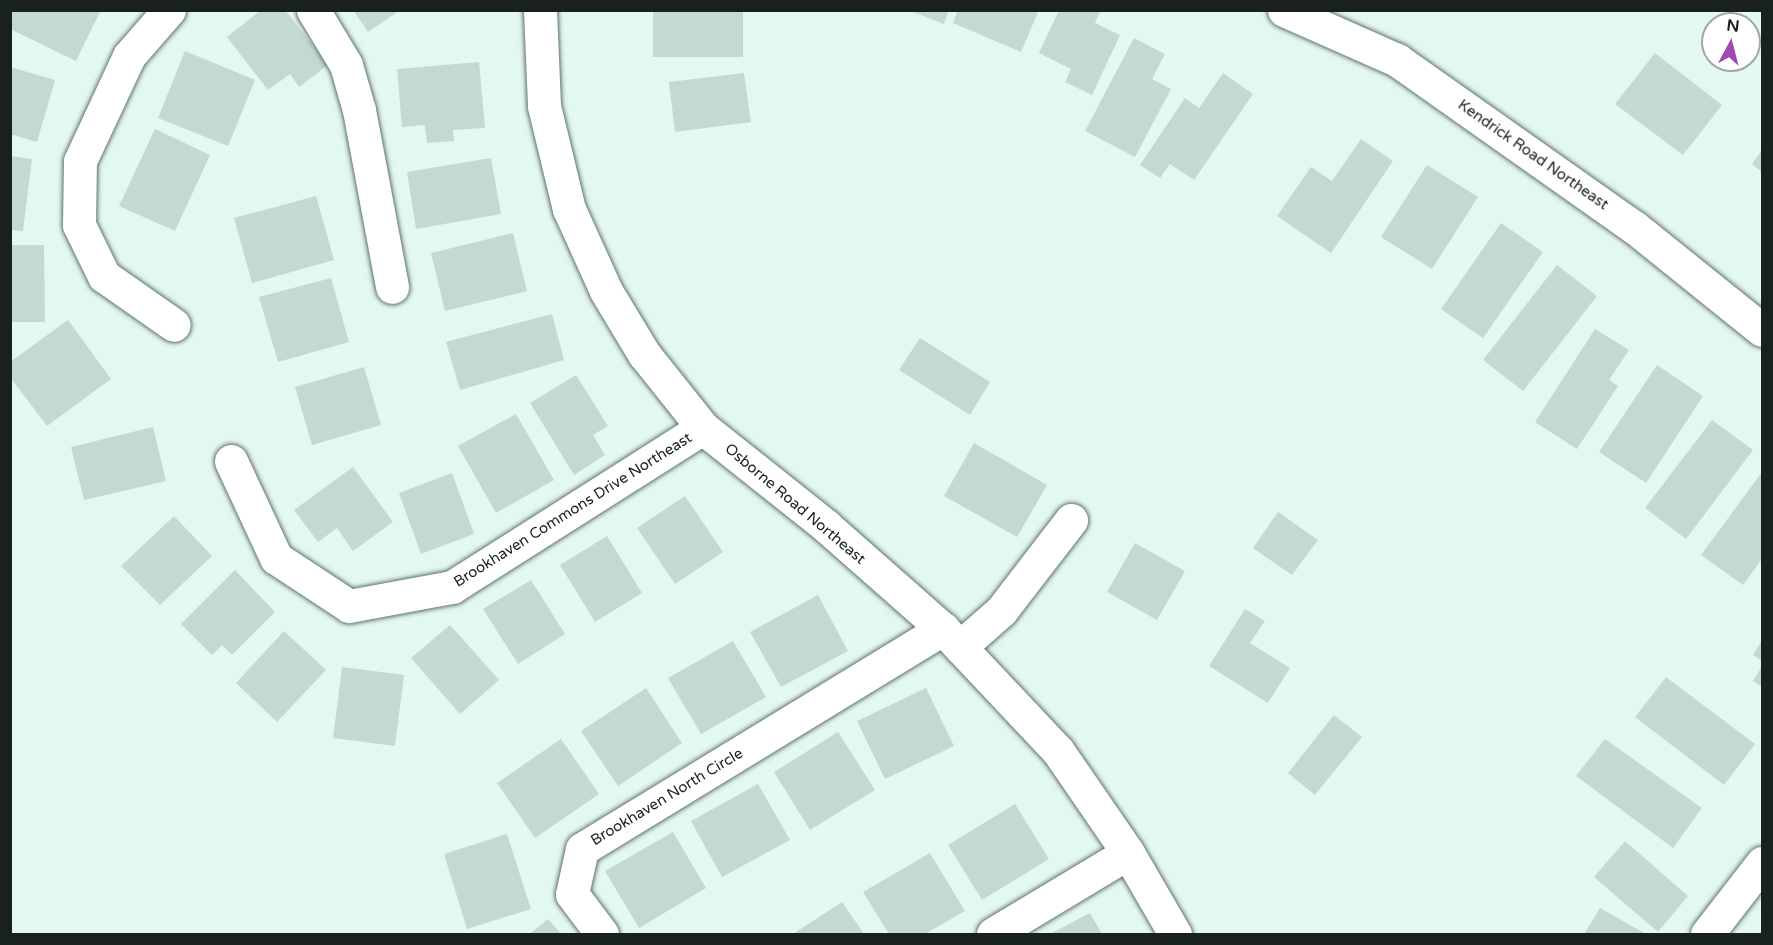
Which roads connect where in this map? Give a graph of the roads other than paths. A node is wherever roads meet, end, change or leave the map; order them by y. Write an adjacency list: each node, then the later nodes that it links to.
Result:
1 (169, 10): 6 (street)
2 (313, 10): 5 (street)
3 (540, 10): 8 (street, Osborne Road Northeast)
4 (1284, 10): 7 (street, Kendrick Road Northeast)
5 (392, 287)
6 (174, 325)
7 (1762, 330)
8 (703, 428): 9 (street, Brookhaven Commons Drive Northeast); 11 (street, Osborne Road Northeast)
9 (231, 461)
10 (1071, 520): 11 (street, Brookhaven North Circle)
11 (951, 638): 12 (street, Osborne Road Northeast); 14 (street, Brookhaven North Circle)
12 (1128, 853): 15 (street); 16 (street, Osborne Road Northeast)
13 (1762, 863): 17 (street)
14 (602, 934)
15 (993, 934)
16 (1175, 934)
17 (1707, 934)

